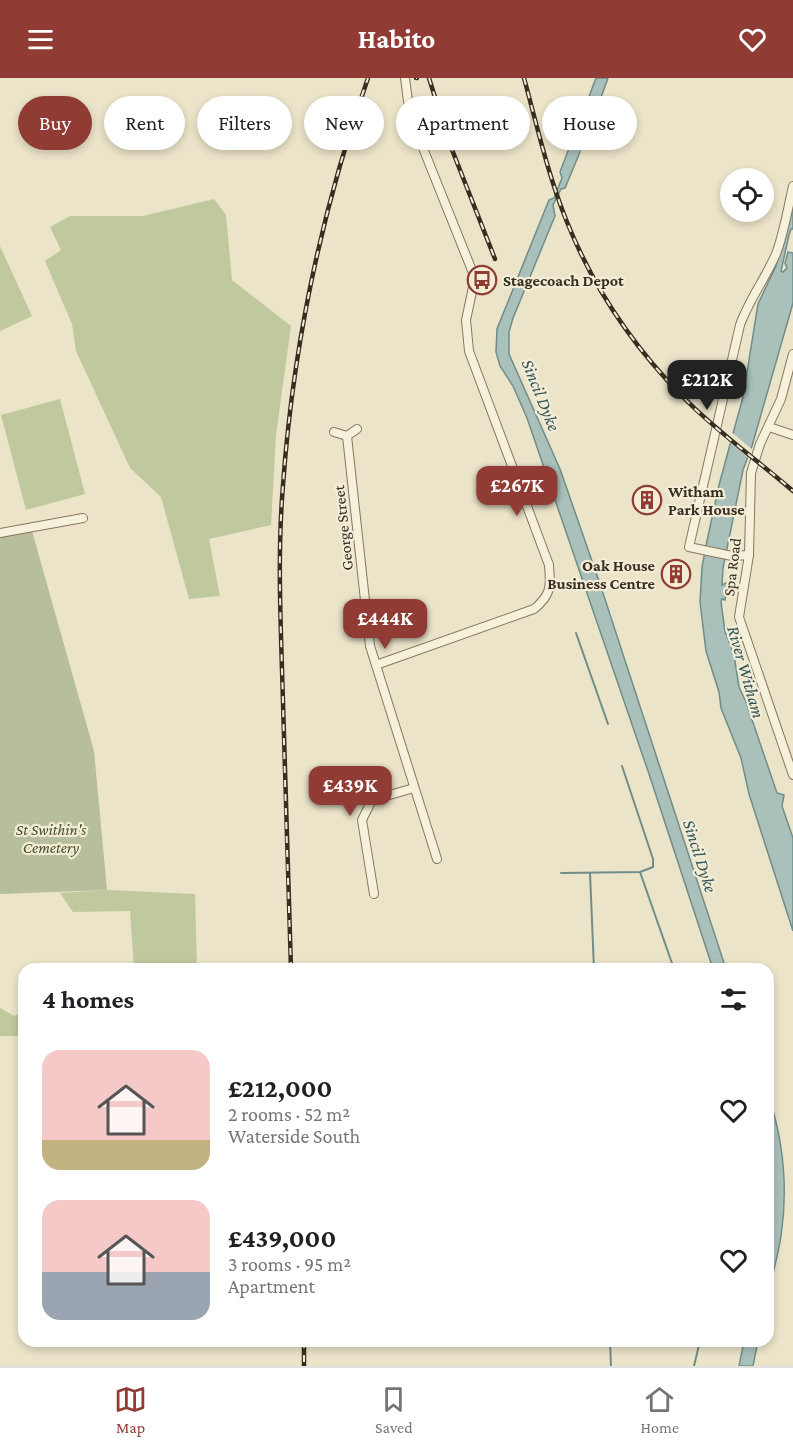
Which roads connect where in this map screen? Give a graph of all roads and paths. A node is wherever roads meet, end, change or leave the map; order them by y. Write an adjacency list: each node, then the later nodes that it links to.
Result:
1 (405, 78): 12 (street)
2 (793, 186): 11 (street)
3 (793, 354): 4 (street, Spa Road)
4 (769, 427): 7 (street); 11 (street, Spa Road)
5 (357, 429): 8 (street)
6 (334, 432): 8 (street)
7 (793, 435)
8 (347, 436): 12 (street, George Street)
9 (83, 518): 10 (street)
10 (0, 533)
11 (749, 555): 13 (street, Spa Road)
12 (376, 665): 14 (street, George Street)
13 (793, 775)
14 (414, 788): 15 (street, George Street); 16 (street)
15 (437, 859)
16 (374, 894)

